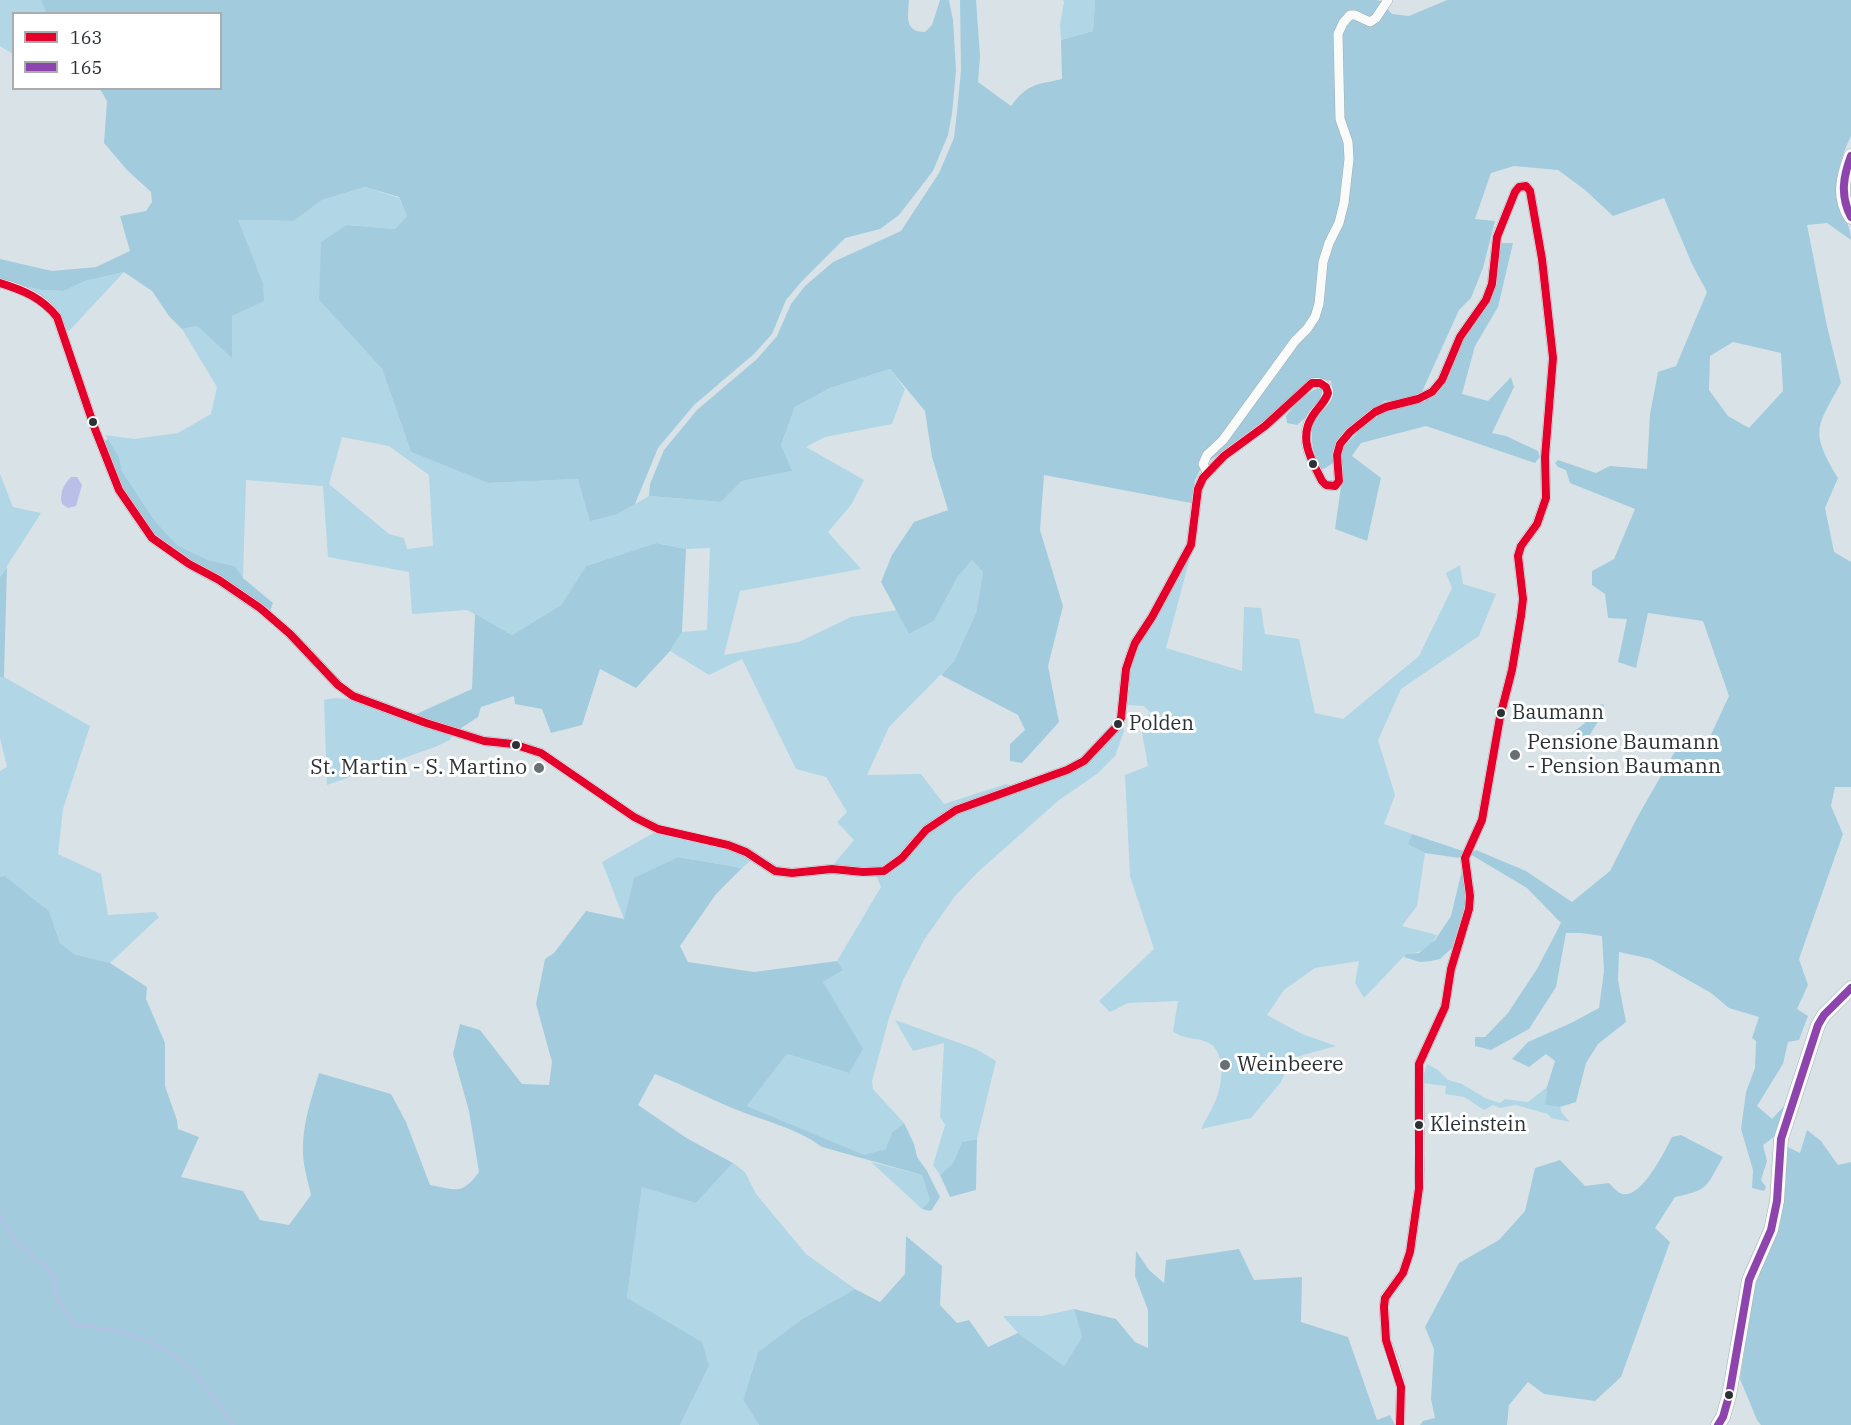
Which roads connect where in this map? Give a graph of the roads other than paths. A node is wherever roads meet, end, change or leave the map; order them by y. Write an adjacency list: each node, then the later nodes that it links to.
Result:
1 (1388, 0): 5 (street)
2 (1851, 156): 3 (main road)
3 (1851, 217)
4 (0, 283): 5 (street)
5 (1207, 472): 7 (street)
6 (1851, 988): 8 (main road)
7 (1400, 1425)
8 (1718, 1425)

